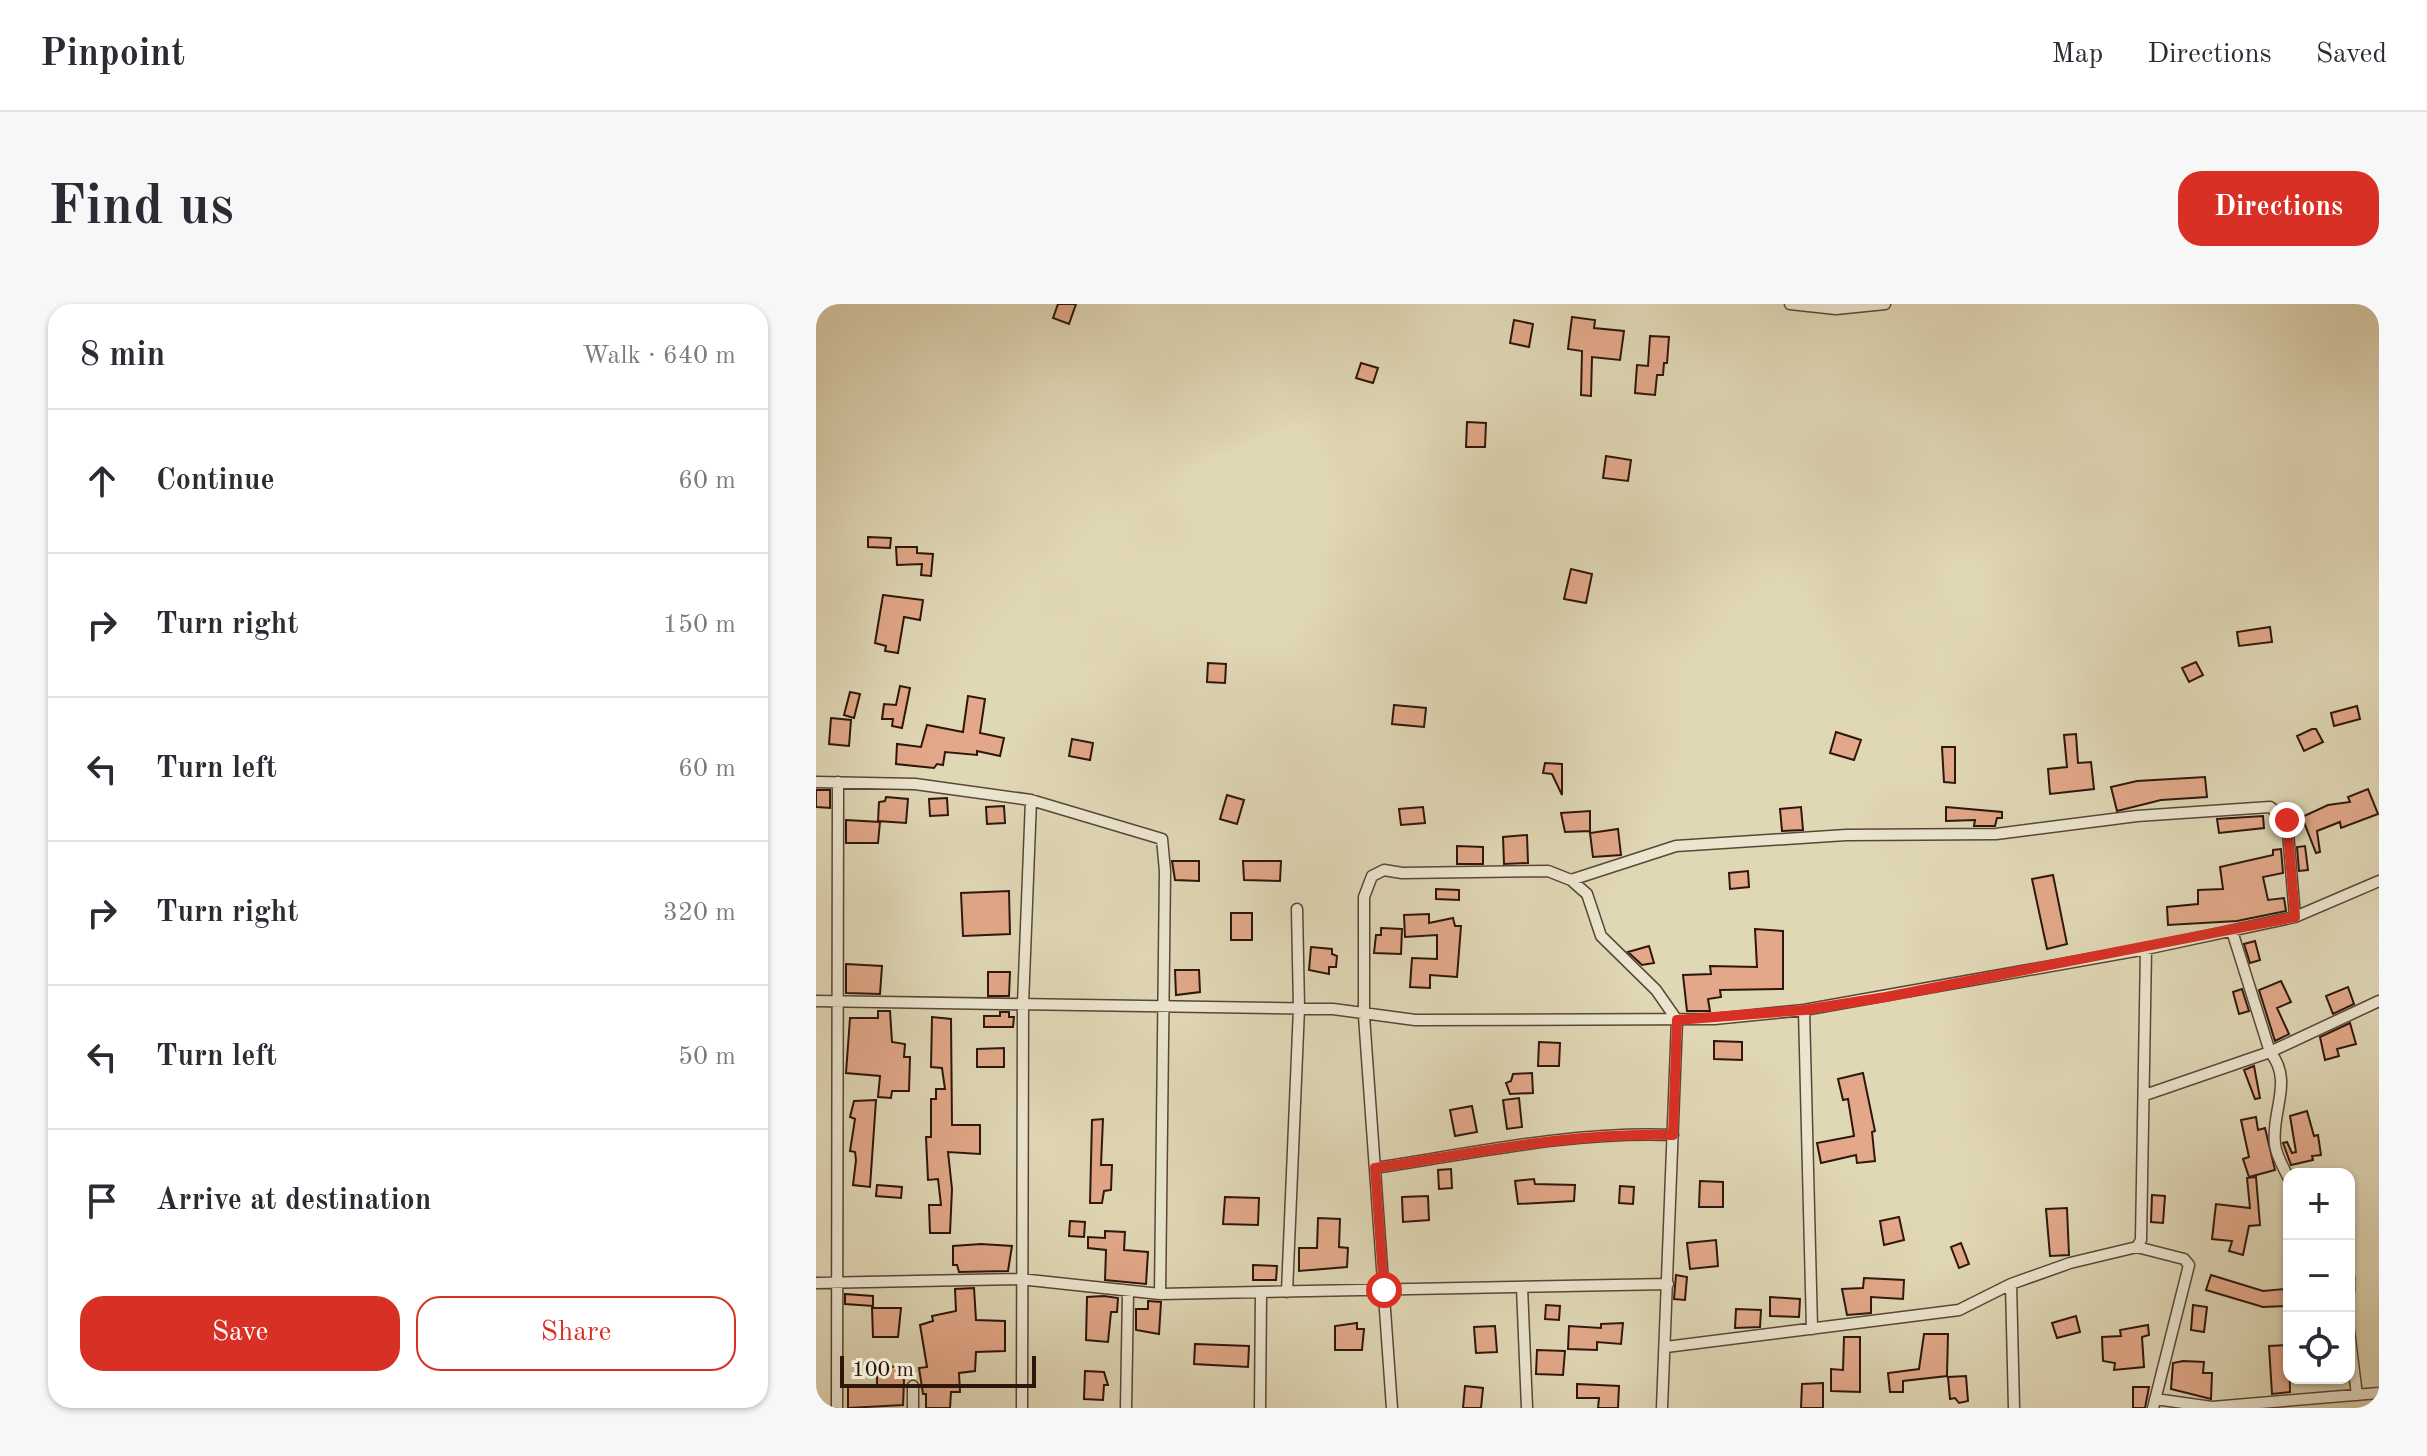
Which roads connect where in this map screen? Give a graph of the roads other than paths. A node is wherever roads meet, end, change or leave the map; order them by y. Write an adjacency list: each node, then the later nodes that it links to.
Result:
1 (1790, 304): 2 (street)
2 (1885, 304)
3 (816, 782): 4 (street)
4 (838, 782): 5 (street); 14 (street)
5 (1031, 800): 15 (street); 16 (street)
6 (1571, 880): 9 (street); 19 (street); 20 (street)
7 (2379, 881): 9 (street)
8 (1297, 909): 17 (street)
9 (2295, 917): 10 (street)
10 (2232, 931): 11 (street); 21 (street)
11 (2146, 949): 18 (street); 22 (street)
12 (816, 1001): 14 (street)
13 (2379, 1001): 21 (street)
14 (837, 1002): 15 (street); 28 (street)
15 (1023, 1004): 16 (street); 27 (street)
16 (1164, 1006): 17 (street); 37 (street)
17 (1299, 1008): 19 (street); 34 (street)
18 (1804, 1010): 20 (street); 38 (street)
19 (1364, 1016): 20 (street); 24 (street)
20 (1677, 1020): 23 (street)
21 (2270, 1052): 22 (street); 25 (street)
22 (2145, 1095): 26 (street)
23 (1673, 1135): 24 (street); 30 (street)
24 (1375, 1168): 33 (street)
25 (2284, 1168)
26 (2137, 1247): 31 (street); 44 (street)
27 (1020, 1279): 28 (street); 35 (street); 48 (street)
28 (837, 1282): 29 (street); 46 (street)
29 (816, 1283)
30 (1668, 1284): 32 (street); 39 (street)
31 (2011, 1284): 38 (street); 54 (street)
32 (1522, 1287): 33 (street); 52 (street)
33 (1384, 1290): 34 (street); 51 (street)
34 (1287, 1292): 36 (street)
35 (1128, 1293): 37 (street); 49 (street)
36 (1261, 1293): 37 (street); 50 (street)
37 (1160, 1294)
38 (1812, 1329): 39 (street)
39 (1666, 1347): 53 (street)
40 (2355, 1379): 43 (street)
41 (913, 1386): 47 (street)
42 (2379, 1393): 43 (street)
43 (2357, 1395): 45 (street)
44 (2154, 1403): 45 (street)
45 (2309, 1404)
46 (837, 1408)
47 (913, 1408)
48 (1022, 1408)
49 (1126, 1408)
50 (1260, 1408)
51 (1392, 1408)
52 (1527, 1408)
53 (1662, 1408)
54 (2014, 1408)

